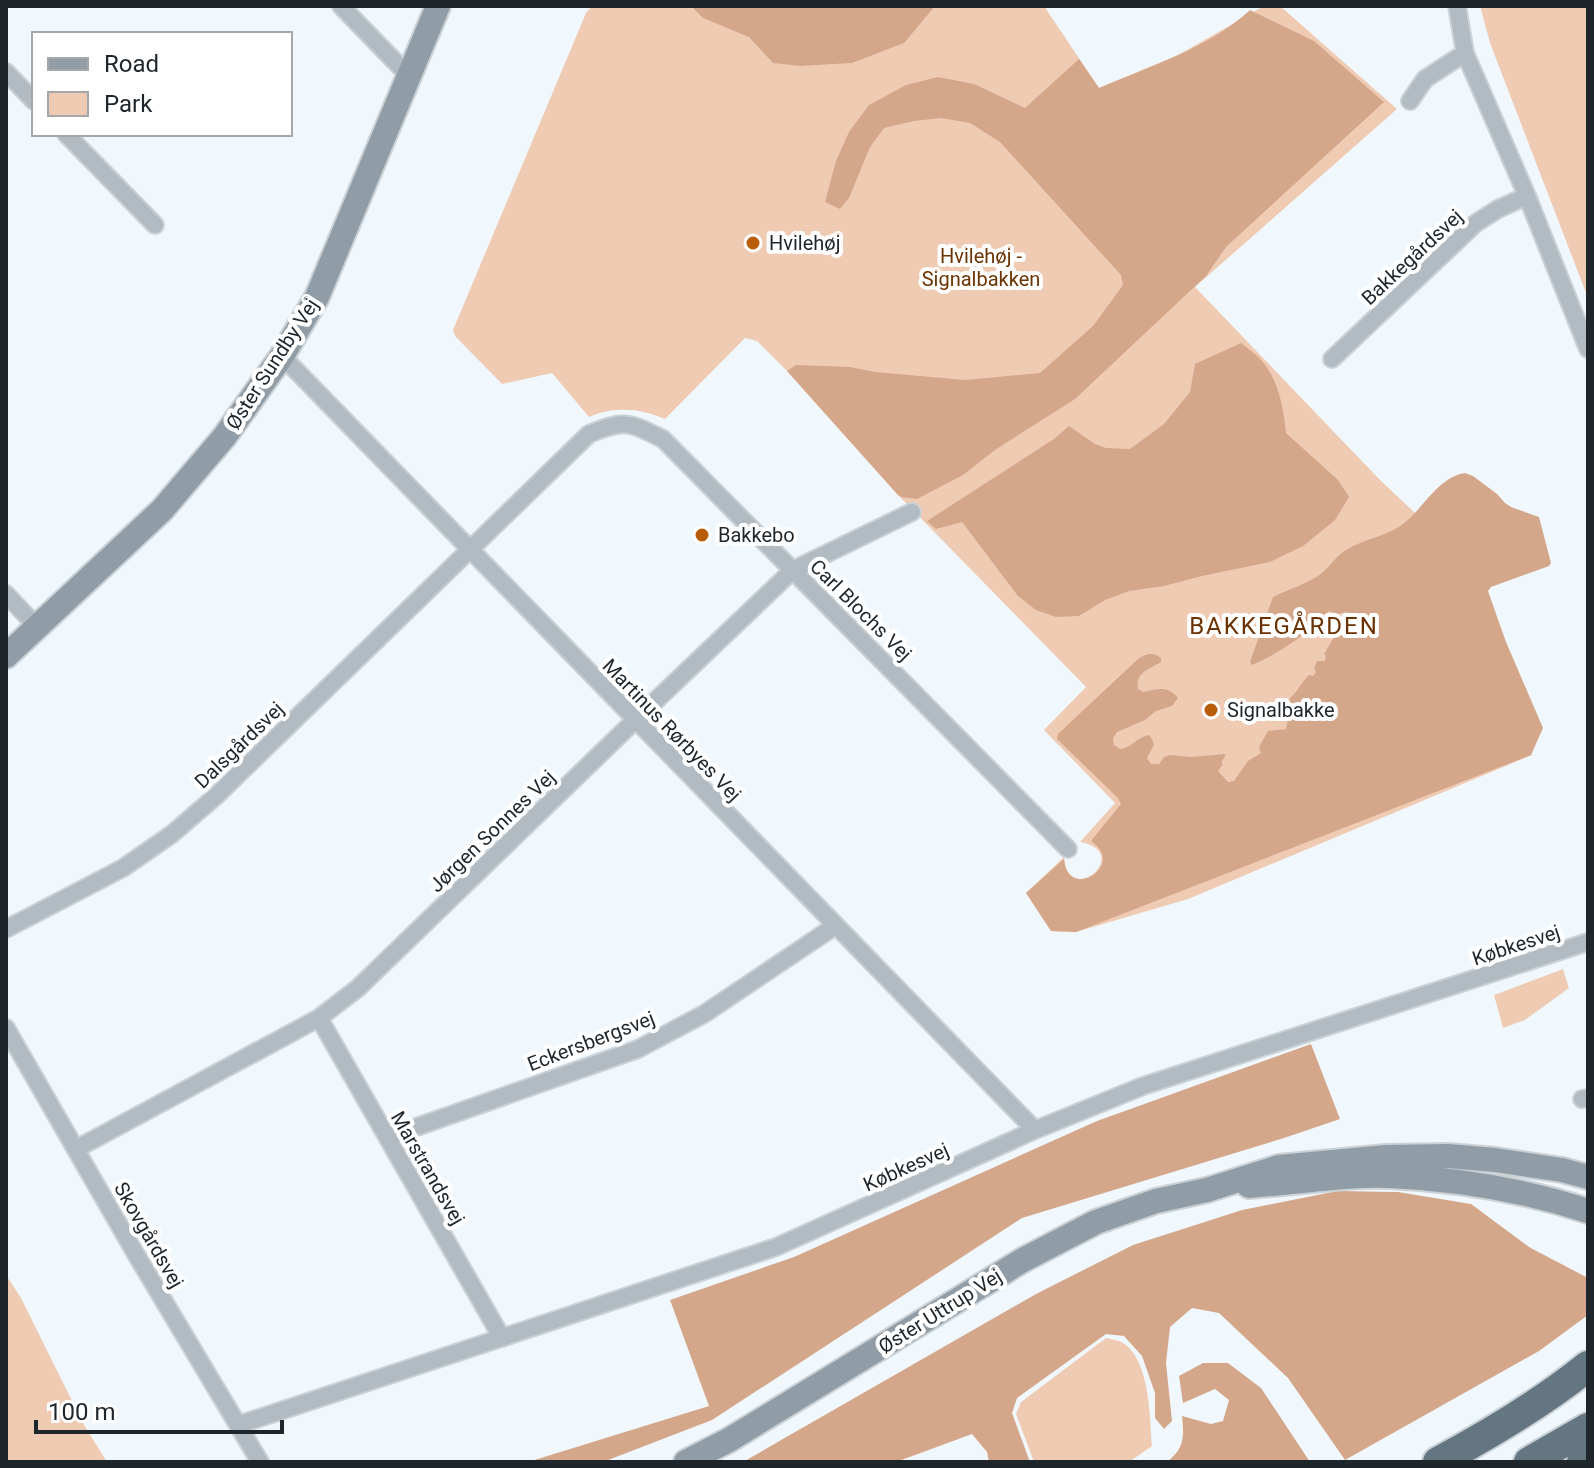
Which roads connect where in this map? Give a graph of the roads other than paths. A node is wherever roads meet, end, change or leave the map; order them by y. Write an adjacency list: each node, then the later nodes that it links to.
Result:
1 (341, 6): 6 (street)
2 (438, 6): 6 (street, Øster Sundby Vej)
3 (1457, 6): 4 (street)
4 (1465, 53): 8 (street); 10 (street)
5 (6, 72): 7 (street)
6 (409, 76): 13 (street, Øster Sundby Vej)
7 (32, 99)
8 (1410, 101)
9 (68, 136): 11 (street)
10 (1527, 196): 12 (street); 14 (street, Bakkegårdsvej)
11 (155, 225)
12 (1588, 349)
13 (282, 356): 16 (street, Martinus Rørbyes Vej); 19 (street, Øster Sundby Vej)
14 (1332, 359)
15 (912, 512): 17 (street, Jørgen Sonnes Vej)
16 (469, 549): 17 (street, Carl Blochs Vej); 21 (street, Martinus Rørbyes Vej); 24 (street, Dalsgårdsvej)
17 (793, 570): 21 (street, Jørgen Sonnes Vej); 22 (street, Carl Blochs Vej)
18 (6, 594): 19 (street)
19 (37, 627): 20 (street, Øster Sundby Vej)
20 (6, 656)
21 (635, 720): 23 (street, Martinus Rørbyes Vej); 26 (street, Jørgen Sonnes Vej)
22 (1068, 849)
23 (835, 926): 29 (street, Martinus Rørbyes Vej); 30 (street, Eckersbergsvej)
24 (6, 929)
25 (1588, 942): 29 (street, Købkesvej)
26 (319, 1018): 30 (street, Marstrandsvej); 31 (street, Jørgen Sonnes Vej)
27 (6, 1028): 28 (street, Skovgårdsvej)
28 (13, 1056): 31 (street, Skovgårdsvej)
29 (1035, 1130): 35 (street, Købkesvej)
30 (388, 1137): 35 (street, Marstrandsvej)
31 (76, 1149): 37 (street, Skovgårdsvej)
32 (1588, 1177): 33 (street, Øster Uttrup Vej)
33 (1207, 1190): 34 (street, Øster Uttrup Vej); 41 (street, Øster Uttrup Vej)
34 (1588, 1211)
35 (502, 1338): 37 (street, Købkesvej)
36 (1588, 1366): 42 (highway)
37 (238, 1425): 40 (street, Skovgårdsvej)
38 (1588, 1428): 43 (highway)
39 (1588, 1459): 44 (highway)
40 (260, 1462)
41 (686, 1462)
42 (1438, 1462)
43 (1529, 1462)
44 (1582, 1462)

